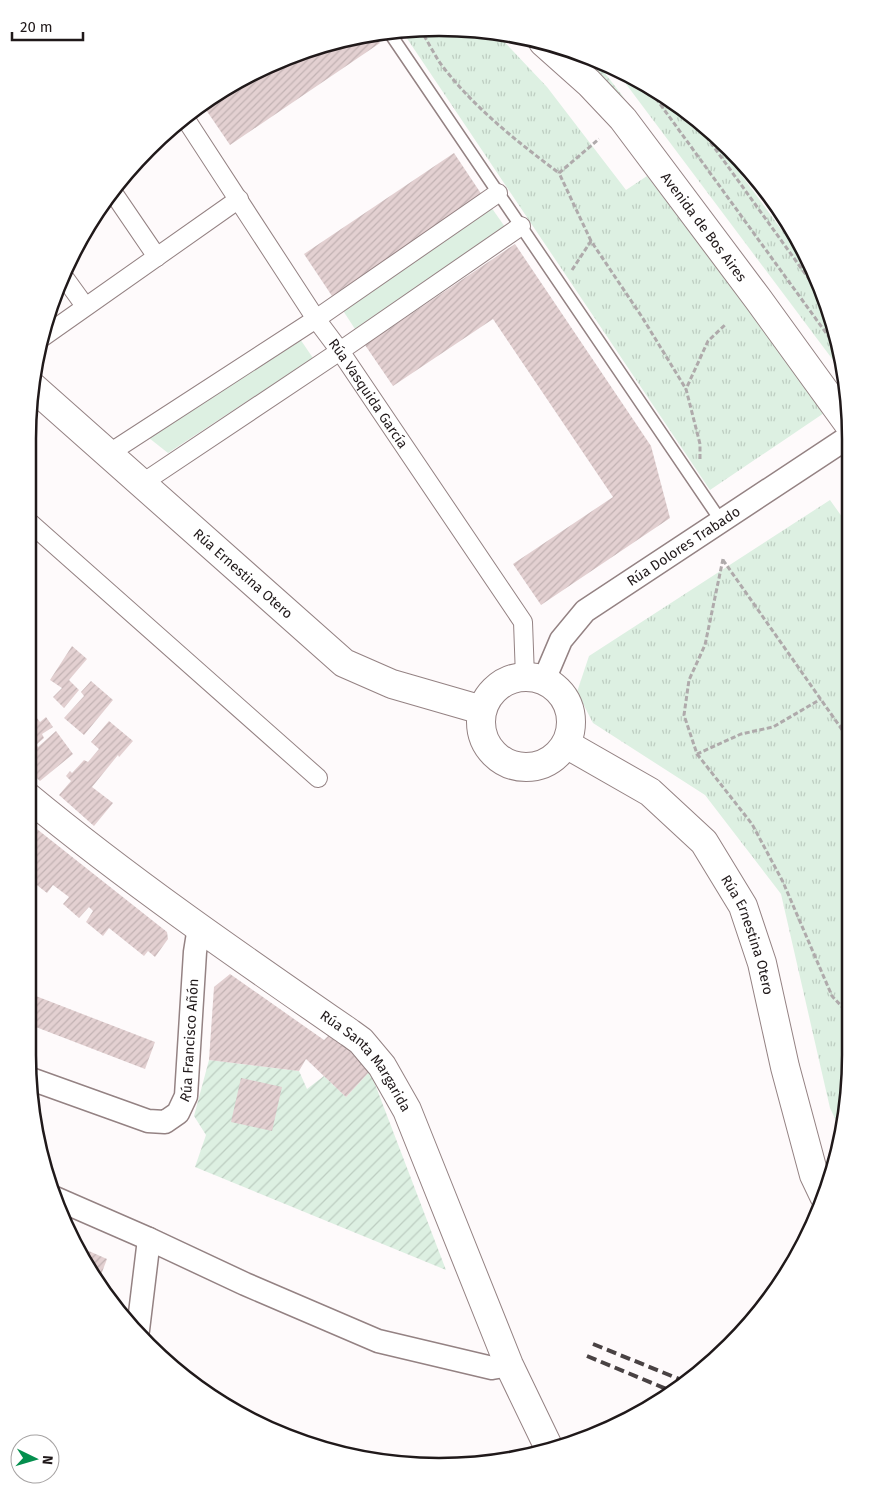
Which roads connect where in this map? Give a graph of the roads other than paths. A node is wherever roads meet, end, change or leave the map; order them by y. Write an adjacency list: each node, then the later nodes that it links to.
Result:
1 (394, 39): 4 (lane)
2 (557, 54): 15 (street, Avenida de Bos Aires)
3 (189, 123): 6 (street, Rúa Vasquida García)
4 (498, 193): 7 (lane); 11 (street)
5 (116, 198): 8 (street)
6 (239, 198): 8 (street); 11 (street, Rúa Vasquida García)
7 (521, 226): 13 (street); 19 (lane)
8 (157, 257): 10 (street)
9 (68, 283): 10 (street)
10 (85, 306): 12 (street)
11 (316, 319): 13 (street, Rúa Vasquida García); 17 (street)
12 (52, 330)
13 (340, 351): 18 (street); 21 (street, Rúa Vasquida García)
14 (39, 393): 17 (street, Rúa Ernestina Otero)
15 (841, 414)
16 (842, 441): 19 (street, Rúa Dolores Trabado)
17 (108, 454): 18 (street, Rúa Ernestina Otero)
18 (141, 484): 22 (street, Rúa Ernestina Otero)
19 (721, 521): 21 (street, Rúa Dolores Trabado)
20 (36, 528): 24 (street)
21 (534, 678): 22 (street); 23 (street)
22 (482, 710): 23 (street)
23 (566, 744): 28 (street, Rúa Ernestina Otero)
24 (318, 778)
25 (36, 804): 26 (street, Rúa Santa Margarida)
26 (199, 927): 27 (street, Rúa Francisco Añón); 32 (street, Rúa Santa Margarida)
27 (37, 1081)
28 (819, 1186)
29 (65, 1202): 30 (street)
30 (149, 1239): 31 (street); 32 (street)
31 (139, 1324)
32 (510, 1365): 33 (street, Rúa Santa Margarida)
33 (547, 1443)

